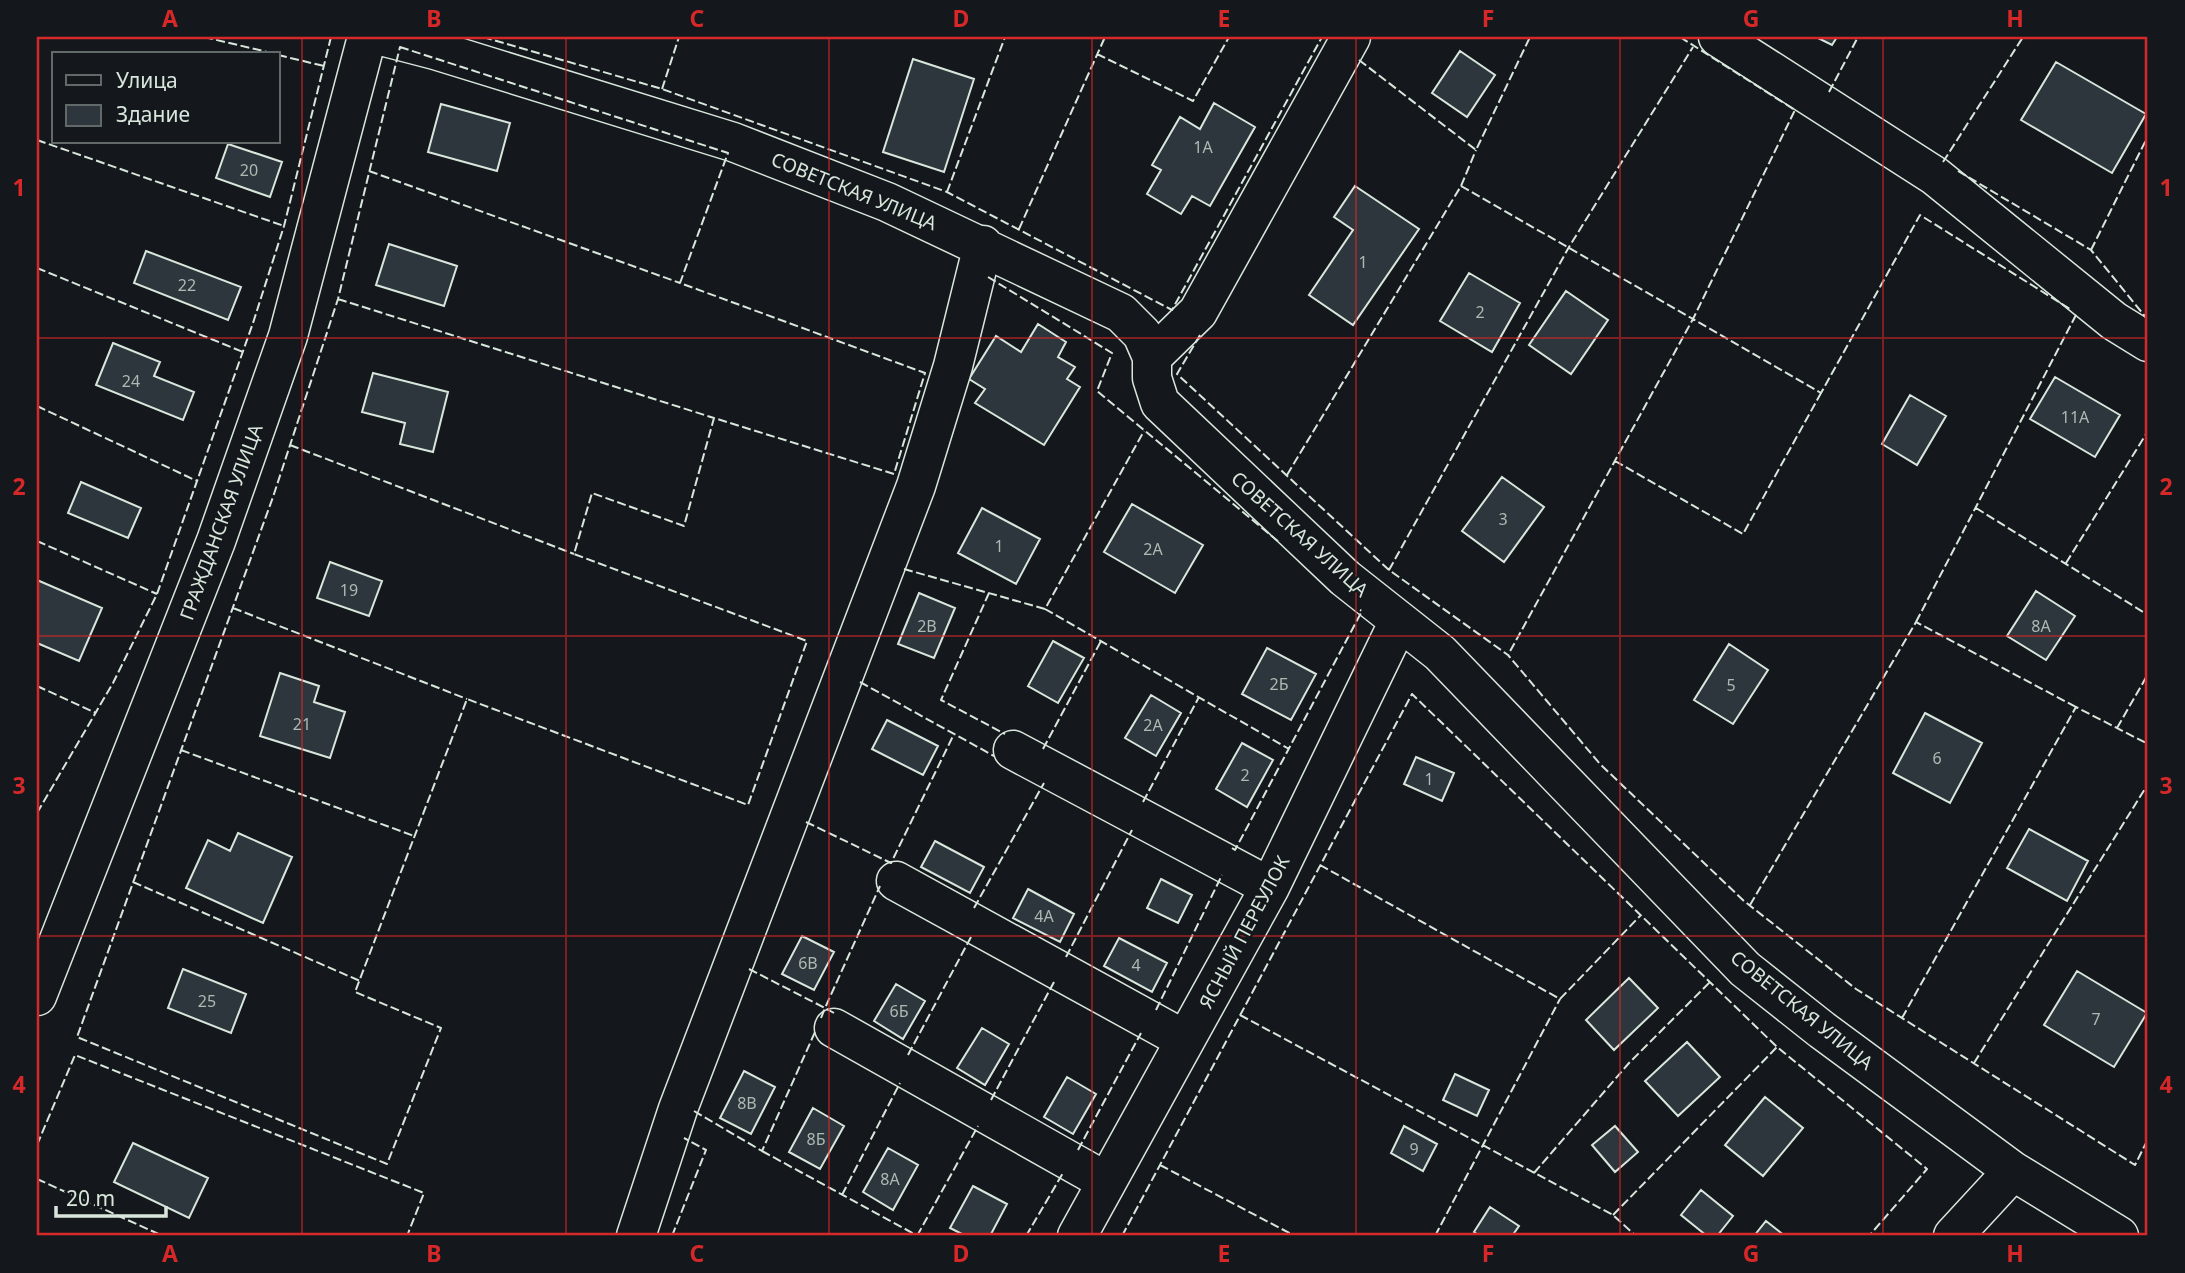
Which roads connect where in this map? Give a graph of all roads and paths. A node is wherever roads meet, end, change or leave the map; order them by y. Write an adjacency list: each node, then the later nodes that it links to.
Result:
1 (367, 37): 12 (street, ГРАЖДАНСКАЯ УЛИЦА)
2 (385, 37): 5 (street, СОВЕТСКАЯ УЛИЦА)
3 (1351, 37): 7 (street)
4 (1718, 37): 6 (street)
5 (983, 246): 7 (street, СОВЕТСКАЯ УЛИЦА); 17 (street)
6 (2148, 342)
7 (1152, 356): 8 (street, СОВЕТСКАЯ УЛИЦА)
8 (1399, 621): 11 (street, ЯСНЫЙ ПЕРЕУЛОК); 15 (street, СОВЕТСКАЯ УЛИЦА)
9 (1013, 750): 11 (street)
10 (896, 881): 14 (street)
11 (1270, 887): 14 (street, ЯСНЫЙ ПЕРЕУЛОК)
12 (37, 996)
13 (834, 1028): 16 (street)
14 (1185, 1041): 16 (street, ЯСНЫЙ ПЕРЕУЛОК)
15 (2013, 1171): 19 (street); 20 (street, СОВЕТСКАЯ УЛИЦА)
16 (1107, 1182): 18 (street, ЯСНЫЙ ПЕРЕУЛОК)
17 (636, 1236)
18 (1077, 1236)
19 (1953, 1236)
20 (2119, 1236)

